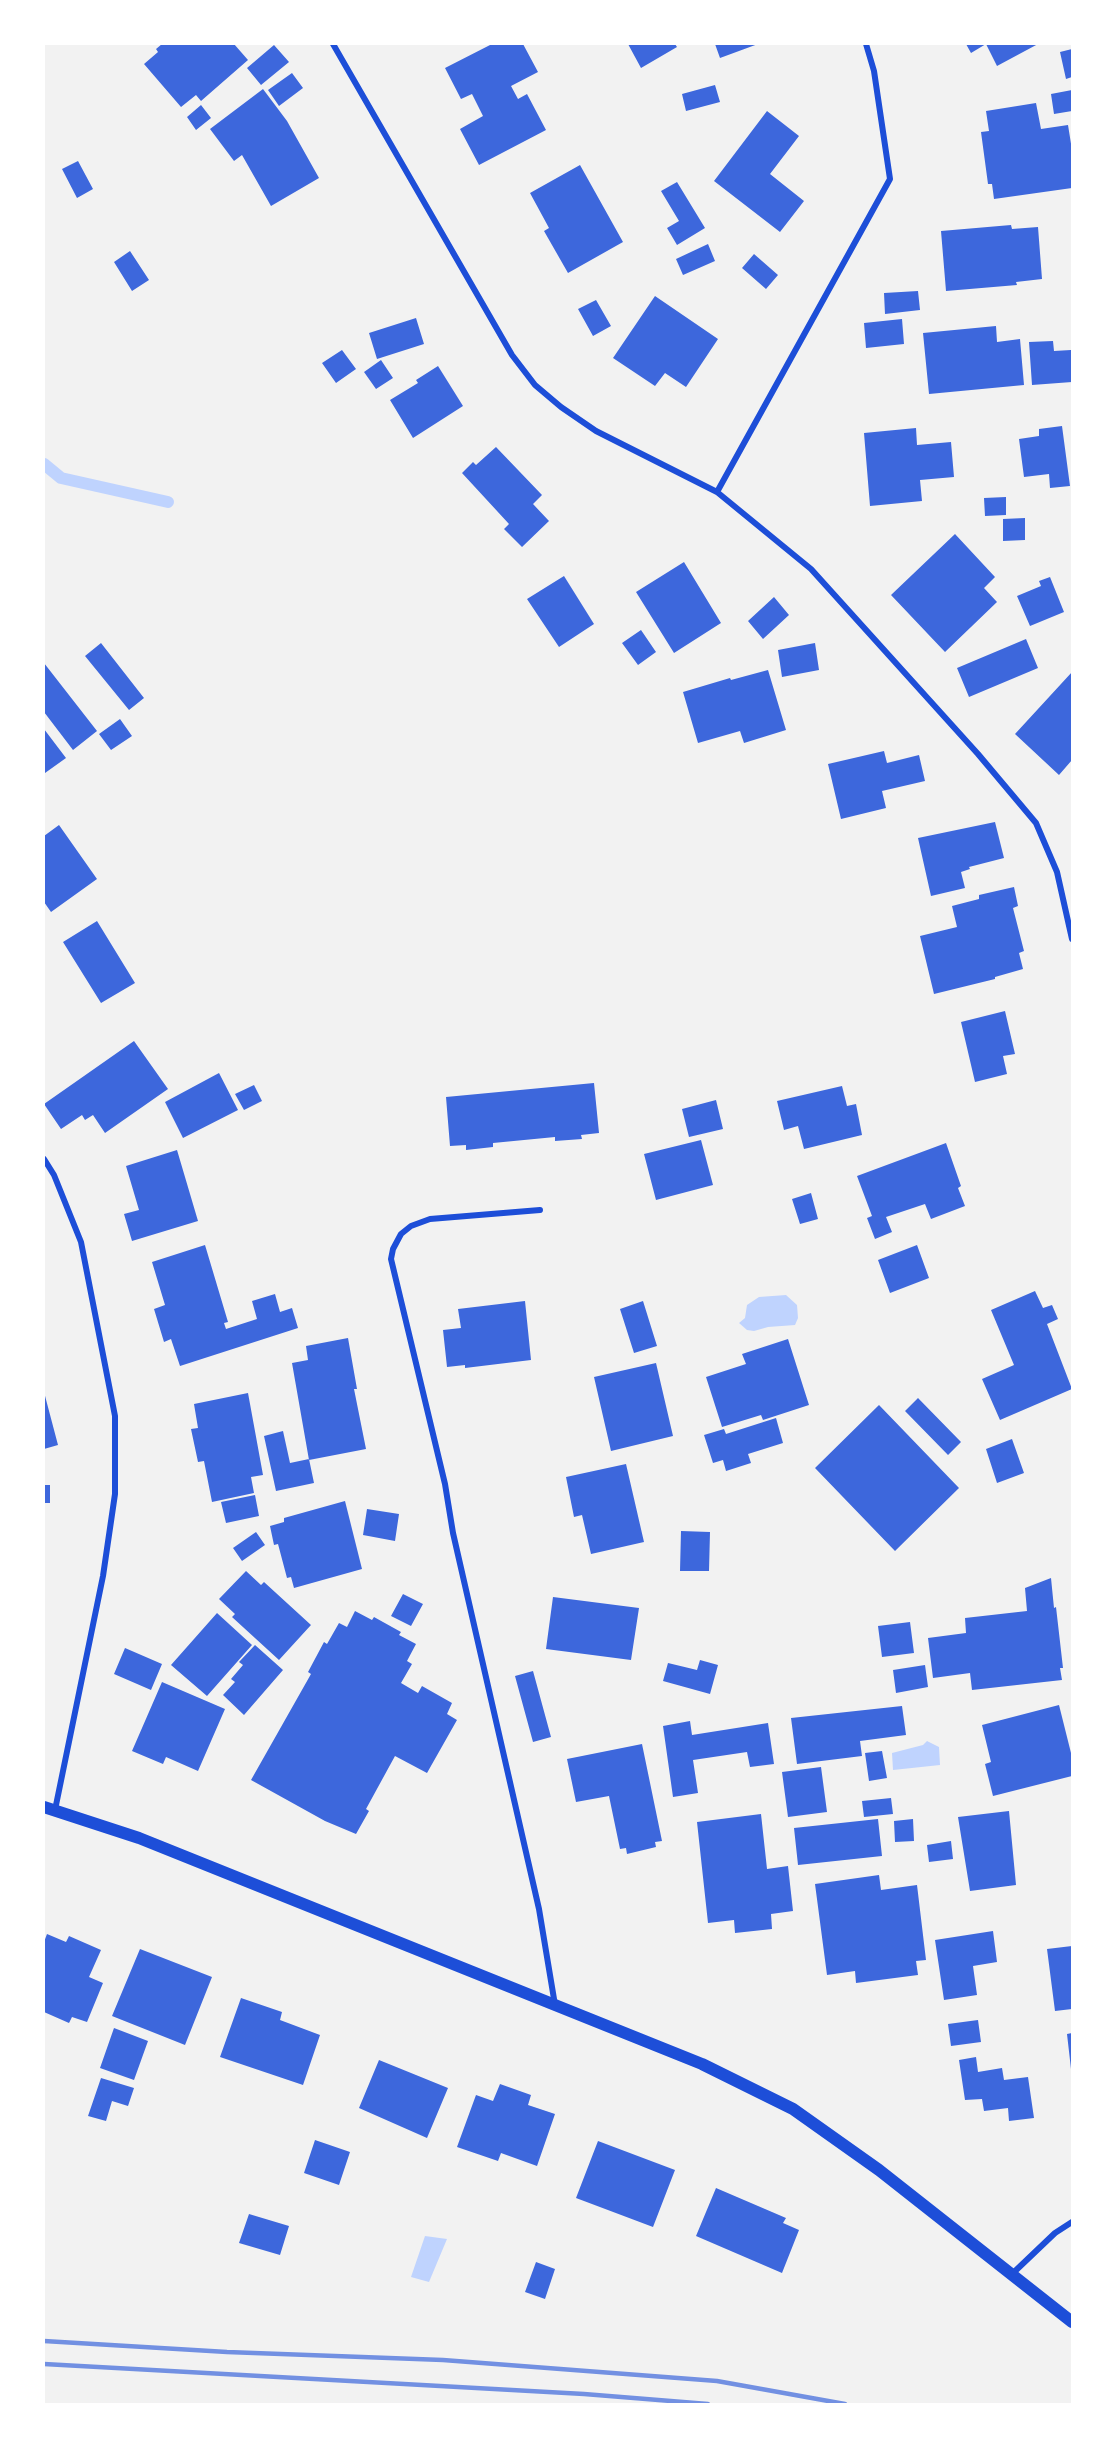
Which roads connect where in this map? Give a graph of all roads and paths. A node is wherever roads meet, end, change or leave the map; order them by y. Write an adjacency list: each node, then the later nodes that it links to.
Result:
1 (333, 44): 3 (street)
2 (866, 44): 3 (street)
3 (717, 492): 4 (street)
4 (1072, 939)
5 (44, 1160): 7 (street)
6 (540, 1210): 8 (street)
7 (49, 1809): 8 (main road)
8 (555, 2005): 10 (main road)
9 (1072, 2222): 10 (street)
10 (1012, 2274): 11 (main road)
11 (1072, 2322)

